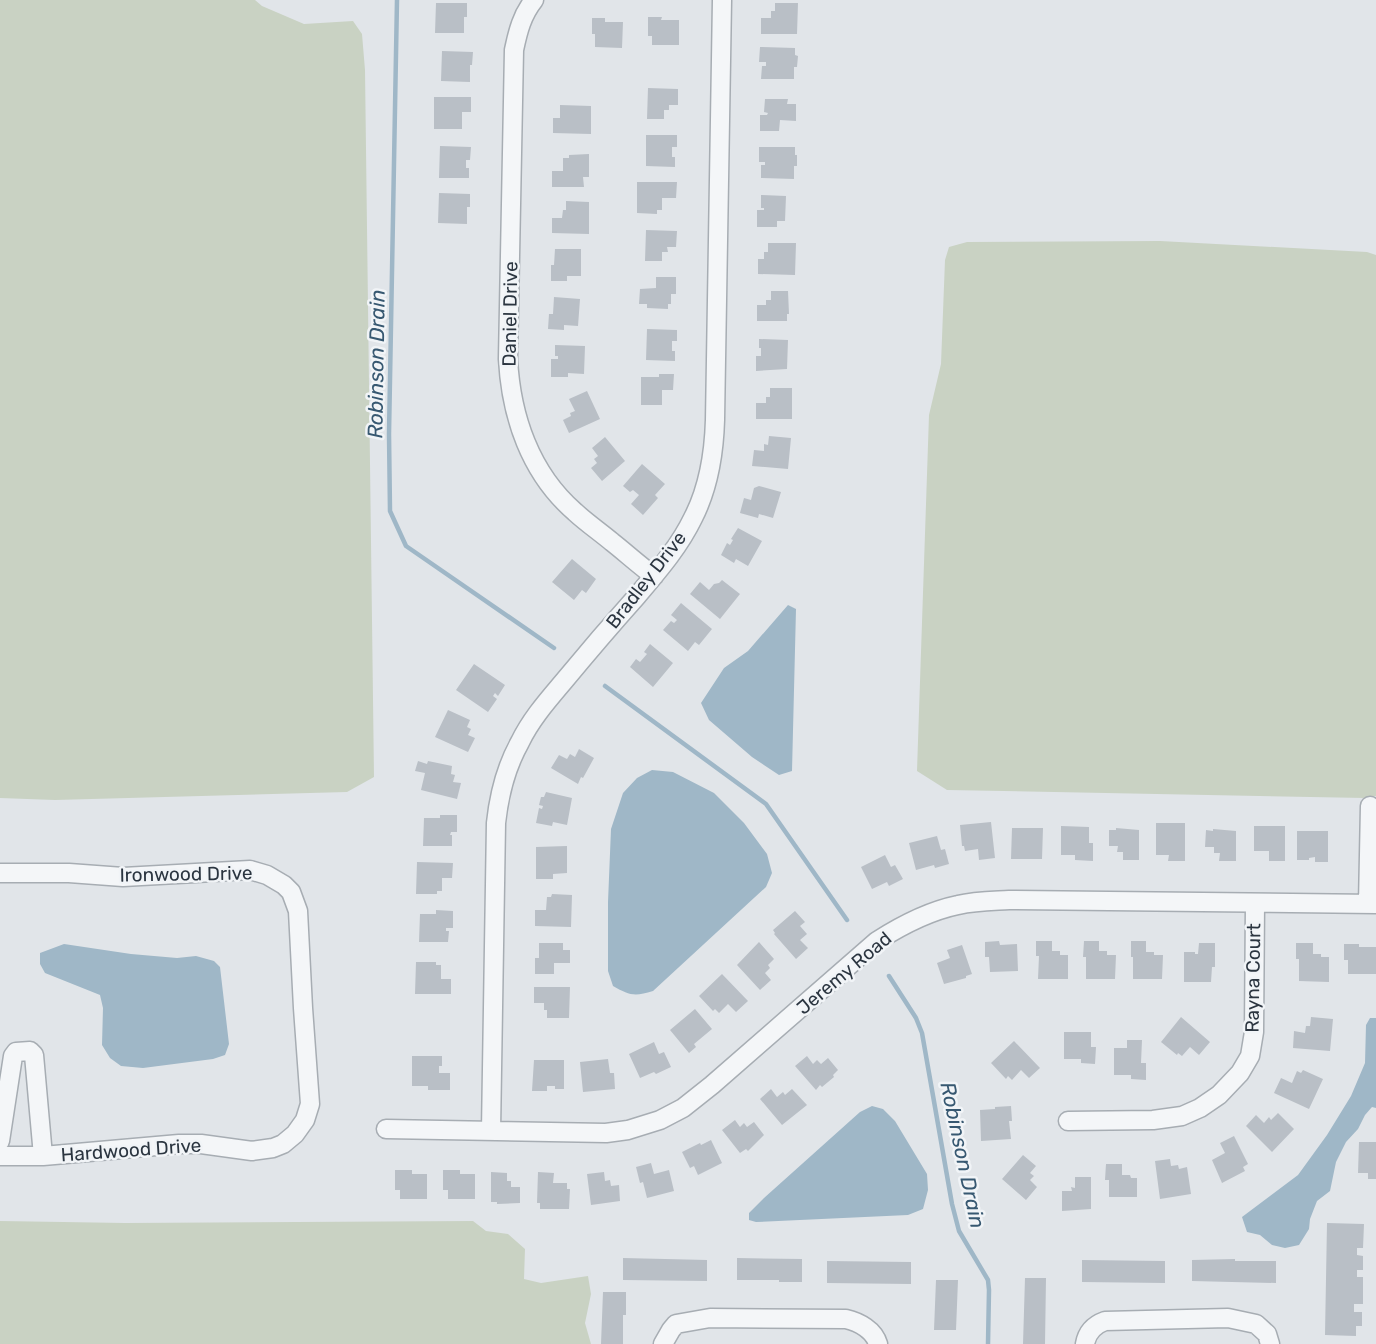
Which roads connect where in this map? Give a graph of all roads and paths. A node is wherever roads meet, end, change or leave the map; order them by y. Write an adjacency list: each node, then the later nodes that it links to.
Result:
1 (534, 0): 3 (street, Daniel Drive)
2 (722, 0): 3 (street, Bradley Drive)
3 (654, 576): 11 (street, Bradley Drive)
4 (1370, 806): 7 (street)
5 (0, 873): 8 (street, Ironwood Drive)
6 (1255, 903): 7 (street, Jeremy Road); 9 (street, Rayna Court); 11 (street, Jeremy Road)
7 (1372, 904)
8 (303, 1008): 14 (street, Hardwood Drive)
9 (1068, 1121)
10 (386, 1129): 11 (street, Jeremy Road)
11 (491, 1131)
12 (0, 1141): 14 (street)
13 (0, 1156): 14 (street, Hardwood Drive)
14 (43, 1156)
15 (663, 1344): 16 (street)
16 (878, 1344)
17 (1085, 1344): 18 (street)
18 (1270, 1344)

